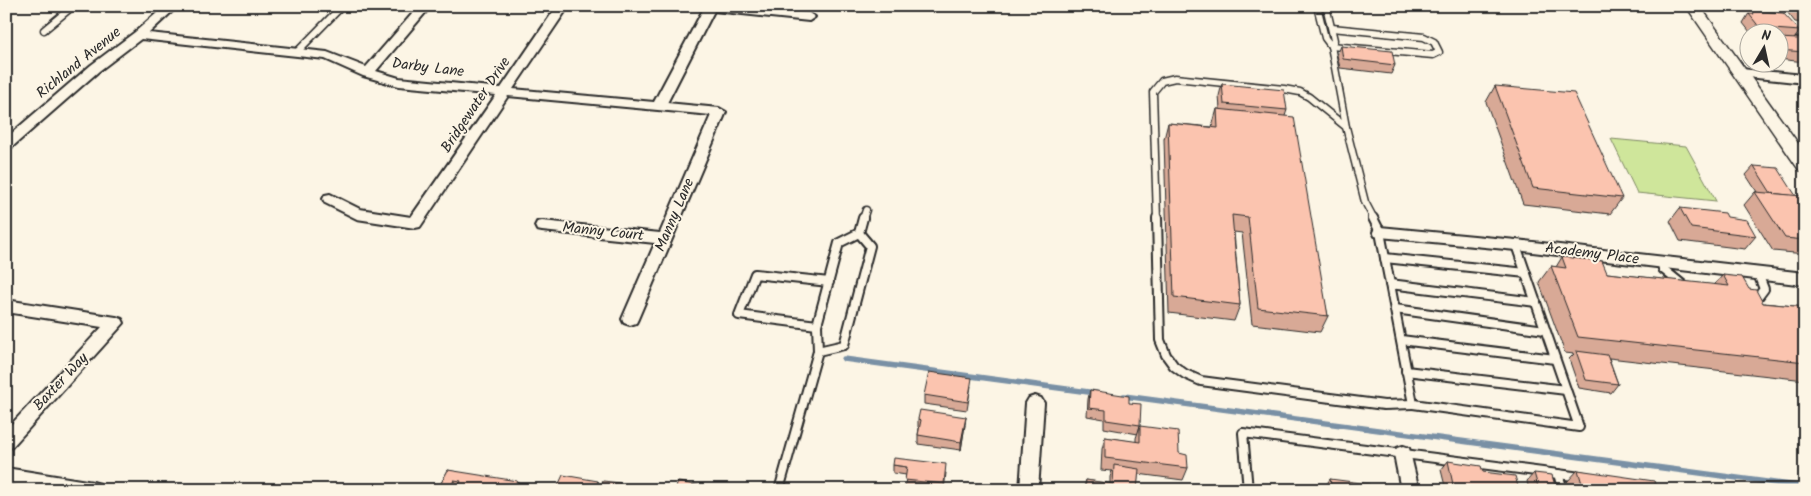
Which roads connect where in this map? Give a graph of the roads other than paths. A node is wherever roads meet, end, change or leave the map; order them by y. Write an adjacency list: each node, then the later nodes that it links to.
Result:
1 (73, 6): 12 (lane)
2 (172, 6): 13 (street, Richland Avenue)
3 (342, 6): 15 (lane)
4 (425, 6): 16 (street)
5 (563, 6): 19 (street, Bridgewater Drive)
6 (1317, 6): 14 (lane)
7 (1326, 6): 11 (lane)
8 (1693, 6): 17 (street)
9 (710, 7): 10 (street); 20 (street)
10 (809, 17)
11 (1332, 28): 14 (lane); 14 (lane)
12 (44, 30)
13 (139, 35): 15 (street, Darby Lane); 23 (street, Richland Avenue)
14 (1331, 46): 22 (lane)
15 (297, 52): 16 (street, Darby Lane)
16 (367, 73): 19 (street, Darby Lane)
17 (1741, 73): 18 (street); 24 (street)
18 (1805, 79)
19 (504, 92): 20 (street, Darby Lane); 25 (street, Bridgewater Drive)
20 (658, 107): 21 (street, Darby Lane)
21 (719, 112): 30 (street, Manny Lane)
22 (1346, 127): 28 (lane); 53 (lane)
23 (9, 140)
24 (1805, 166)
25 (330, 199)
26 (866, 210): 29 (lane)
27 (542, 226): 30 (street, Manny Court)
28 (1380, 232): 31 (street, Academy Place); 32 (lane)
29 (859, 233): 37 (lane); 48 (lane)
30 (665, 239): 44 (street, Manny Lane)
31 (1516, 245): 33 (street, Academy Place); 34 (lane)
32 (1385, 258): 34 (lane); 38 (lane)
33 (1662, 263): 35 (street, Academy Place); 39 (lane)
34 (1526, 273): 40 (lane)
35 (1758, 274): 36 (street, Academy Place); 41 (lane)
36 (1805, 279)
37 (829, 282): 45 (lane); 45 (lane)
38 (1390, 284): 40 (lane); 43 (lane)
39 (1692, 291)
40 (1536, 302): 46 (lane)
41 (1746, 302)
42 (6, 306): 54 (street, Baxter Way)
43 (1395, 309): 46 (lane); 47 (lane)
44 (630, 319)
45 (817, 325): 48 (lane)
46 (1545, 330): 49 (lane)
47 (1400, 340): 49 (lane); 50 (lane)
48 (818, 351): 60 (lane)
49 (1555, 359): 51 (lane)
50 (1406, 371): 51 (lane); 53 (lane)
51 (1566, 390): 53 (lane)
52 (1035, 403): 61 (street)
53 (1413, 404)
54 (6, 442)
55 (1403, 454): 56 (lane); 62 (lane); 63 (street)
56 (1558, 474): 58 (lane); 64 (lane)
57 (6, 476): 59 (street)
58 (1595, 479)
59 (93, 490)
60 (779, 490)
61 (1029, 490)
62 (1248, 490)
63 (1410, 490)
64 (1563, 490)

